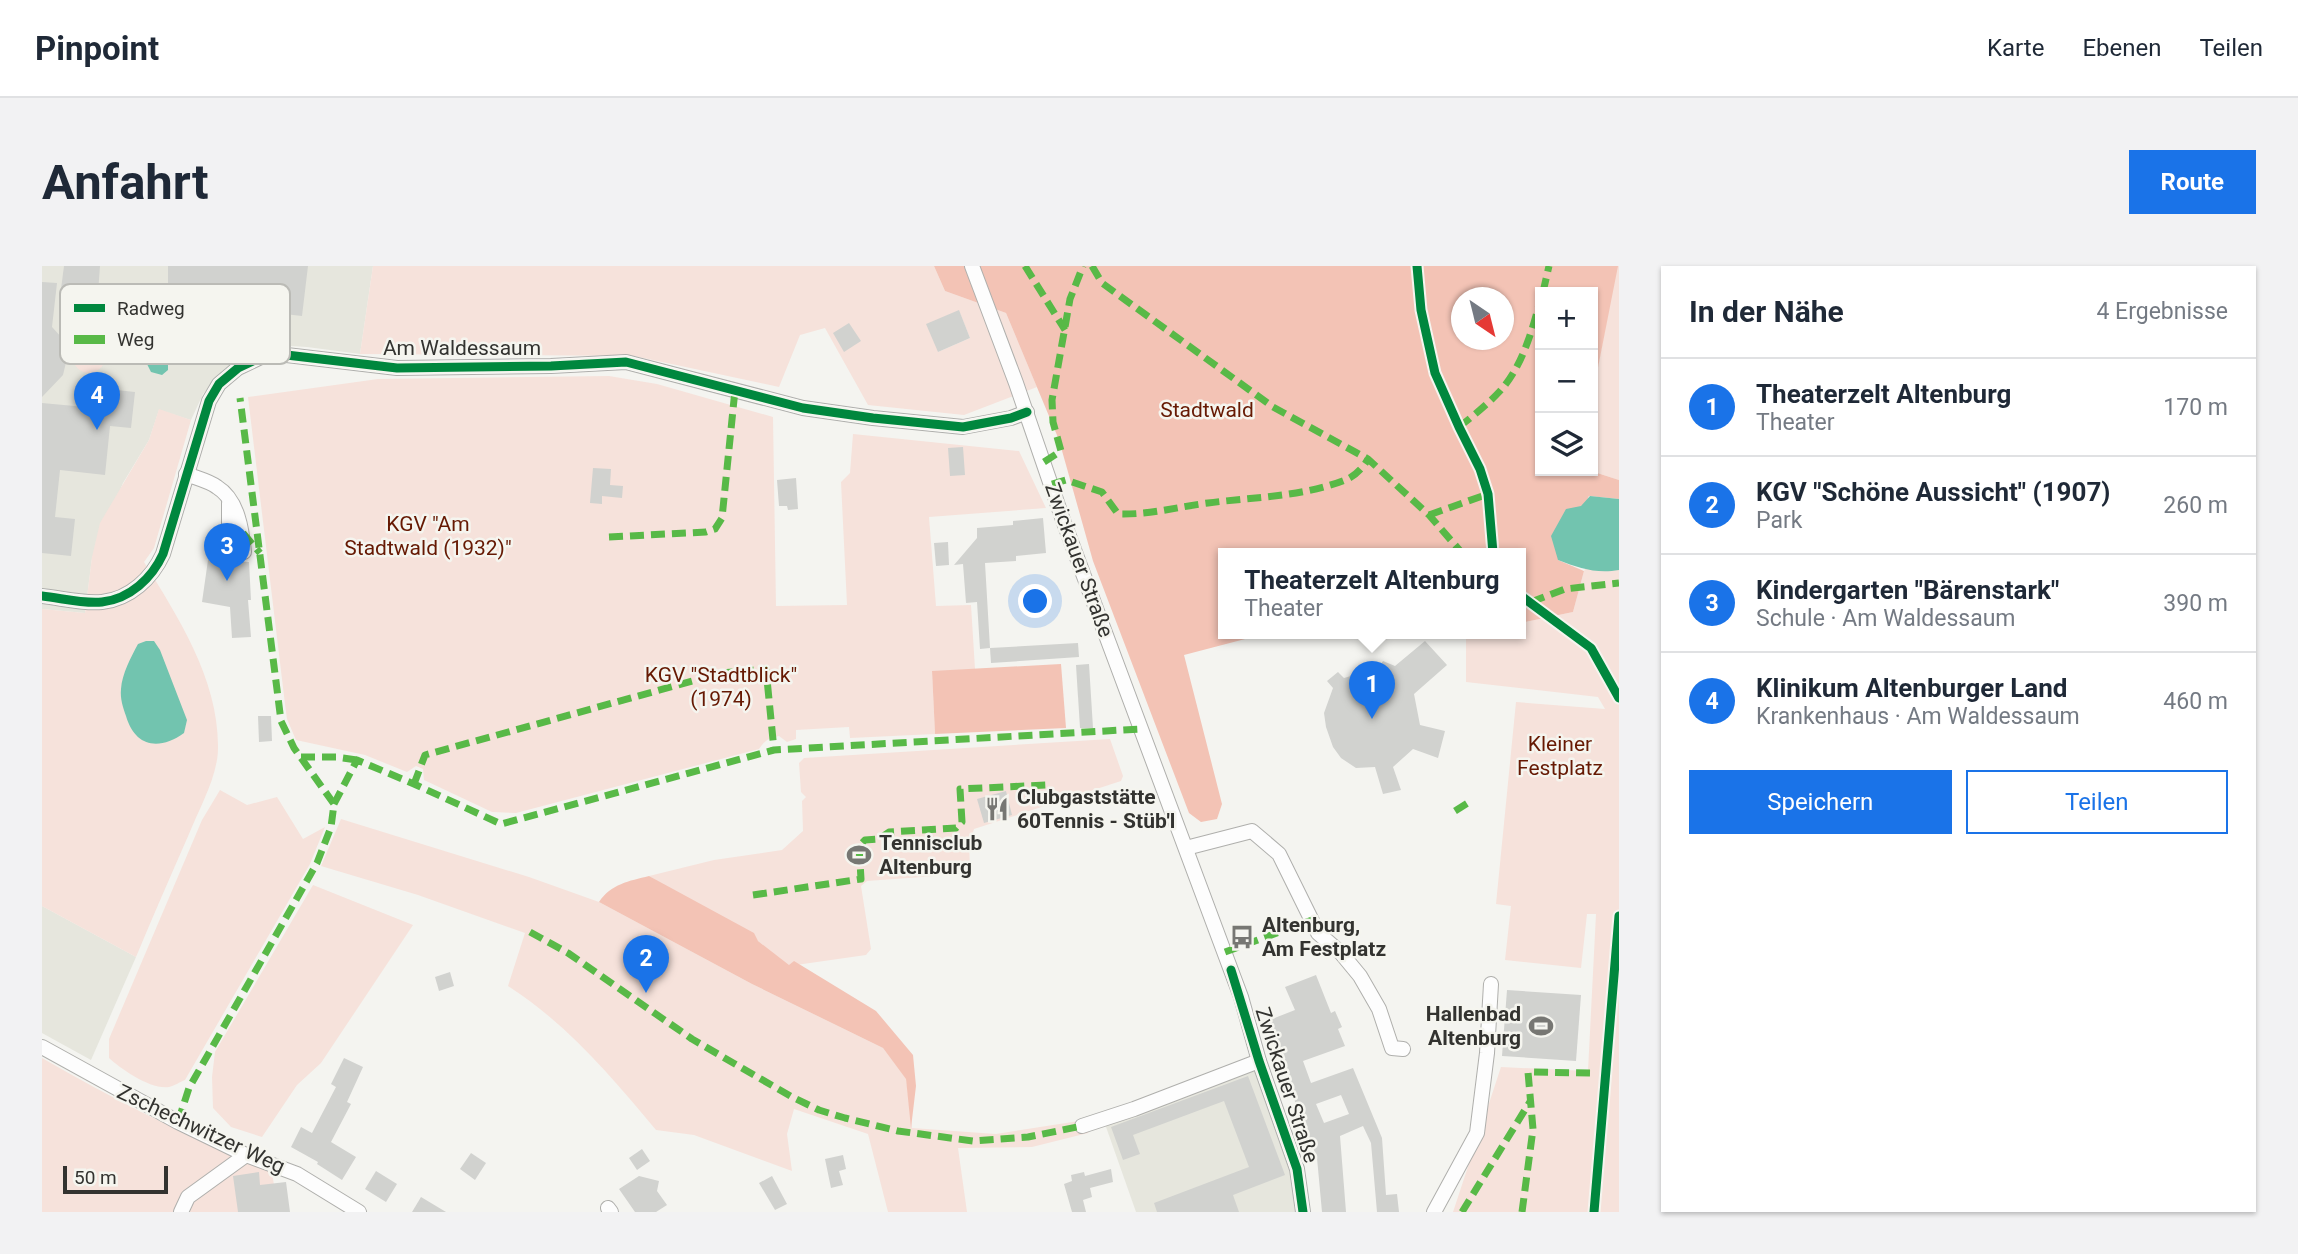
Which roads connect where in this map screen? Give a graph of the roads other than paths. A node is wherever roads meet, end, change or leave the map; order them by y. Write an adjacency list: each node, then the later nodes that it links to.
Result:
1 (972, 266): 4 (street, Zwickauer Straße)
2 (290, 355): 4 (street, Am Waldessaum)
3 (244, 364): 5 (street, Am Waldessaum)
4 (1027, 412): 10 (street, Zwickauer Straße)
5 (186, 474): 6 (street); 9 (street, Am Waldessaum)
6 (229, 499): 7 (street); 8 (street)
7 (229, 550)
8 (244, 552)
9 (42, 596)
10 (1186, 848): 13 (street); 14 (street, Zwickauer Straße)
11 (1491, 984): 20 (street)
12 (42, 1047): 16 (street, Zschechwitzer Weg)
13 (1403, 1049)
14 (1259, 1061): 15 (street); 19 (street, Zwickauer Straße)
15 (1082, 1126)
16 (246, 1155): 17 (street); 18 (street, Zschechwitzer Weg)
17 (181, 1212)
18 (359, 1212)
19 (1303, 1212)
20 (1434, 1212)

